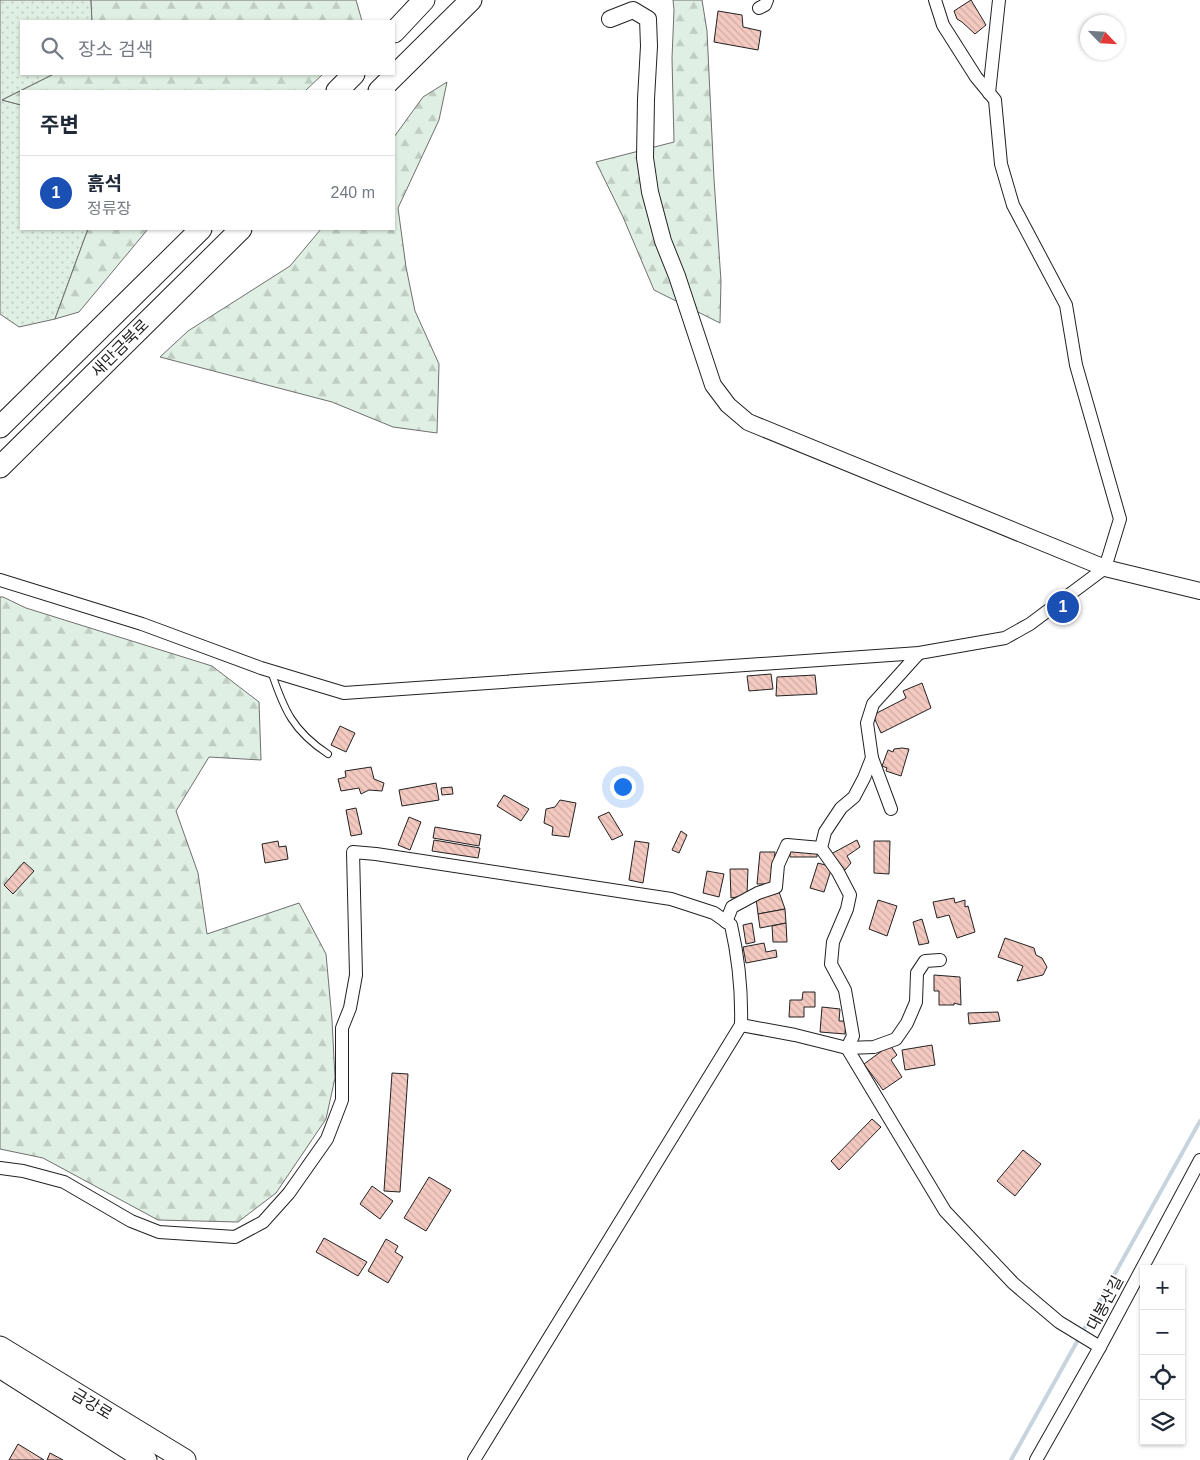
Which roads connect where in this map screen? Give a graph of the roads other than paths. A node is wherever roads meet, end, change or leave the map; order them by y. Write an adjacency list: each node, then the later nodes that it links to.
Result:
1 (424, 0): 6 (highway)
2 (471, 0): 9 (highway)
3 (935, 0): 10 (street)
4 (999, 0): 10 (street)
5 (610, 19): 15 (street)
6 (395, 31)
7 (353, 75): 8 (highway)
8 (338, 90)
9 (380, 90)
10 (989, 92): 15 (street)
11 (200, 230): 13 (highway, 새만금북로)
12 (240, 230): 14 (highway, 새만금북로)
13 (0, 426)
14 (0, 467)
15 (1105, 568): 17 (street); 18 (street)
16 (0, 580): 19 (street)
17 (1200, 592)
18 (919, 654): 19 (street); 21 (street)
19 (271, 671): 20 (lane)
20 (328, 754)
21 (872, 758): 22 (street); 23 (street)
22 (891, 809)
23 (820, 848): 24 (street); 27 (street)
24 (726, 922): 26 (street); 29 (street)
25 (940, 960): 27 (street)
26 (741, 1025): 27 (street); 35 (street)
27 (847, 1048): 30 (street)
28 (1200, 1160): 30 (street, 대봉산길)
29 (0, 1168)
30 (1096, 1345): 36 (street, 대봉산길)
31 (0, 1347): 34 (highway, 금강로)
32 (0, 1367): 33 (highway, 금강로)
33 (146, 1460)
34 (185, 1460)
35 (474, 1460)
36 (1036, 1460)

